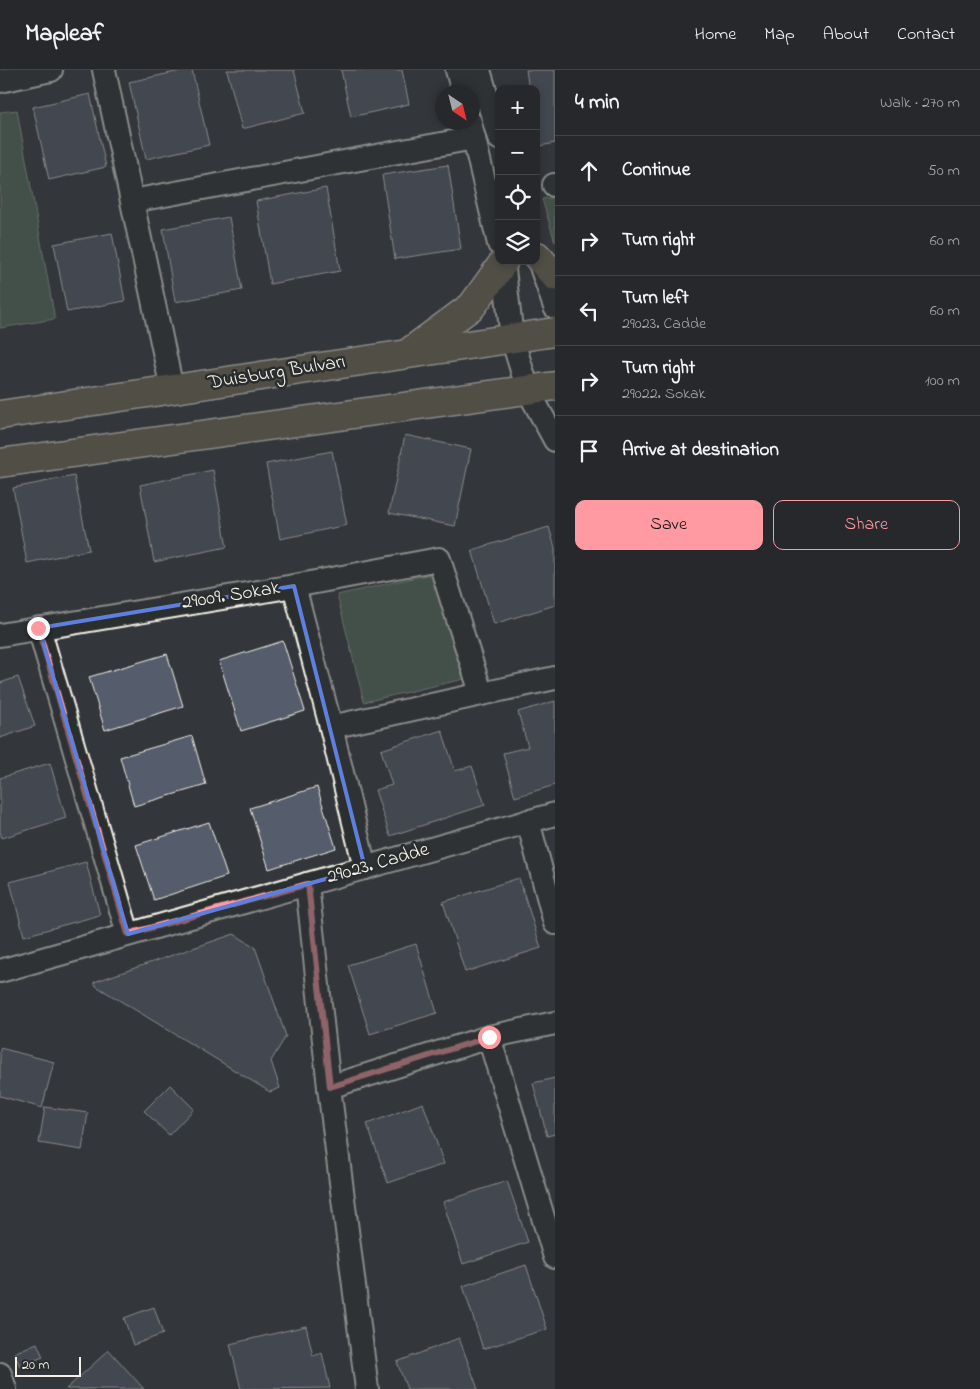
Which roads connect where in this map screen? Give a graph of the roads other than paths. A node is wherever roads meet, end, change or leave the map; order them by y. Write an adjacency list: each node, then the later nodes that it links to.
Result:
1 (51, 70): 5 (street)
2 (104, 70): 9 (street)
3 (457, 70): 6 (street)
4 (480, 70): 8 (street)
5 (5, 76)
6 (461, 85)
7 (472, 130): 9 (street); 10 (street)
8 (497, 130)
9 (132, 201): 21 (street)
10 (495, 230)
11 (540, 258): 15 (main road)
12 (540, 263): 16 (street)
13 (496, 265): 19 (main road)
14 (502, 265): 18 (street)
15 (555, 276)
16 (555, 307)
17 (555, 332): 18 (main road, Duisburg Bulvarı)
18 (512, 338): 19 (main road, Duisburg Bulvarı); 22 (street)
19 (407, 354): 21 (main road, Duisburg Bulvarı)
20 (555, 386): 22 (main road)
21 (172, 389): 23 (main road, Duisburg Bulvarı)
22 (528, 390): 24 (street); 25 (main road)
23 (0, 415)
24 (555, 440)
25 (0, 463)
26 (294, 586): 27 (street, 29009. Sokak); 30 (street); 31 (street, 29009. Sokak)
27 (38, 628): 28 (street, 29009. Sokak); 37 (street)
28 (0, 635)
29 (555, 678): 30 (street)
30 (481, 694): 31 (street)
31 (331, 727): 34 (street, 29009. Sokak)
32 (555, 814): 33 (street, 29023. Cadde)
33 (528, 821): 34 (street, 29023. Cadde); 36 (street)
34 (365, 868): 35 (street, 29023. Cadde)
35 (308, 884): 37 (street, 29023. Cadde); 41 (street)
36 (555, 923)
37 (128, 934): 38 (street, 29023. Cadde)
38 (0, 971)
39 (555, 1023): 40 (street)
40 (489, 1037): 41 (street); 42 (street)
41 (330, 1087): 46 (street)
42 (549, 1220): 43 (street)
43 (555, 1257)
44 (0, 1374): 45 (street)
45 (5, 1389)
46 (367, 1389)

